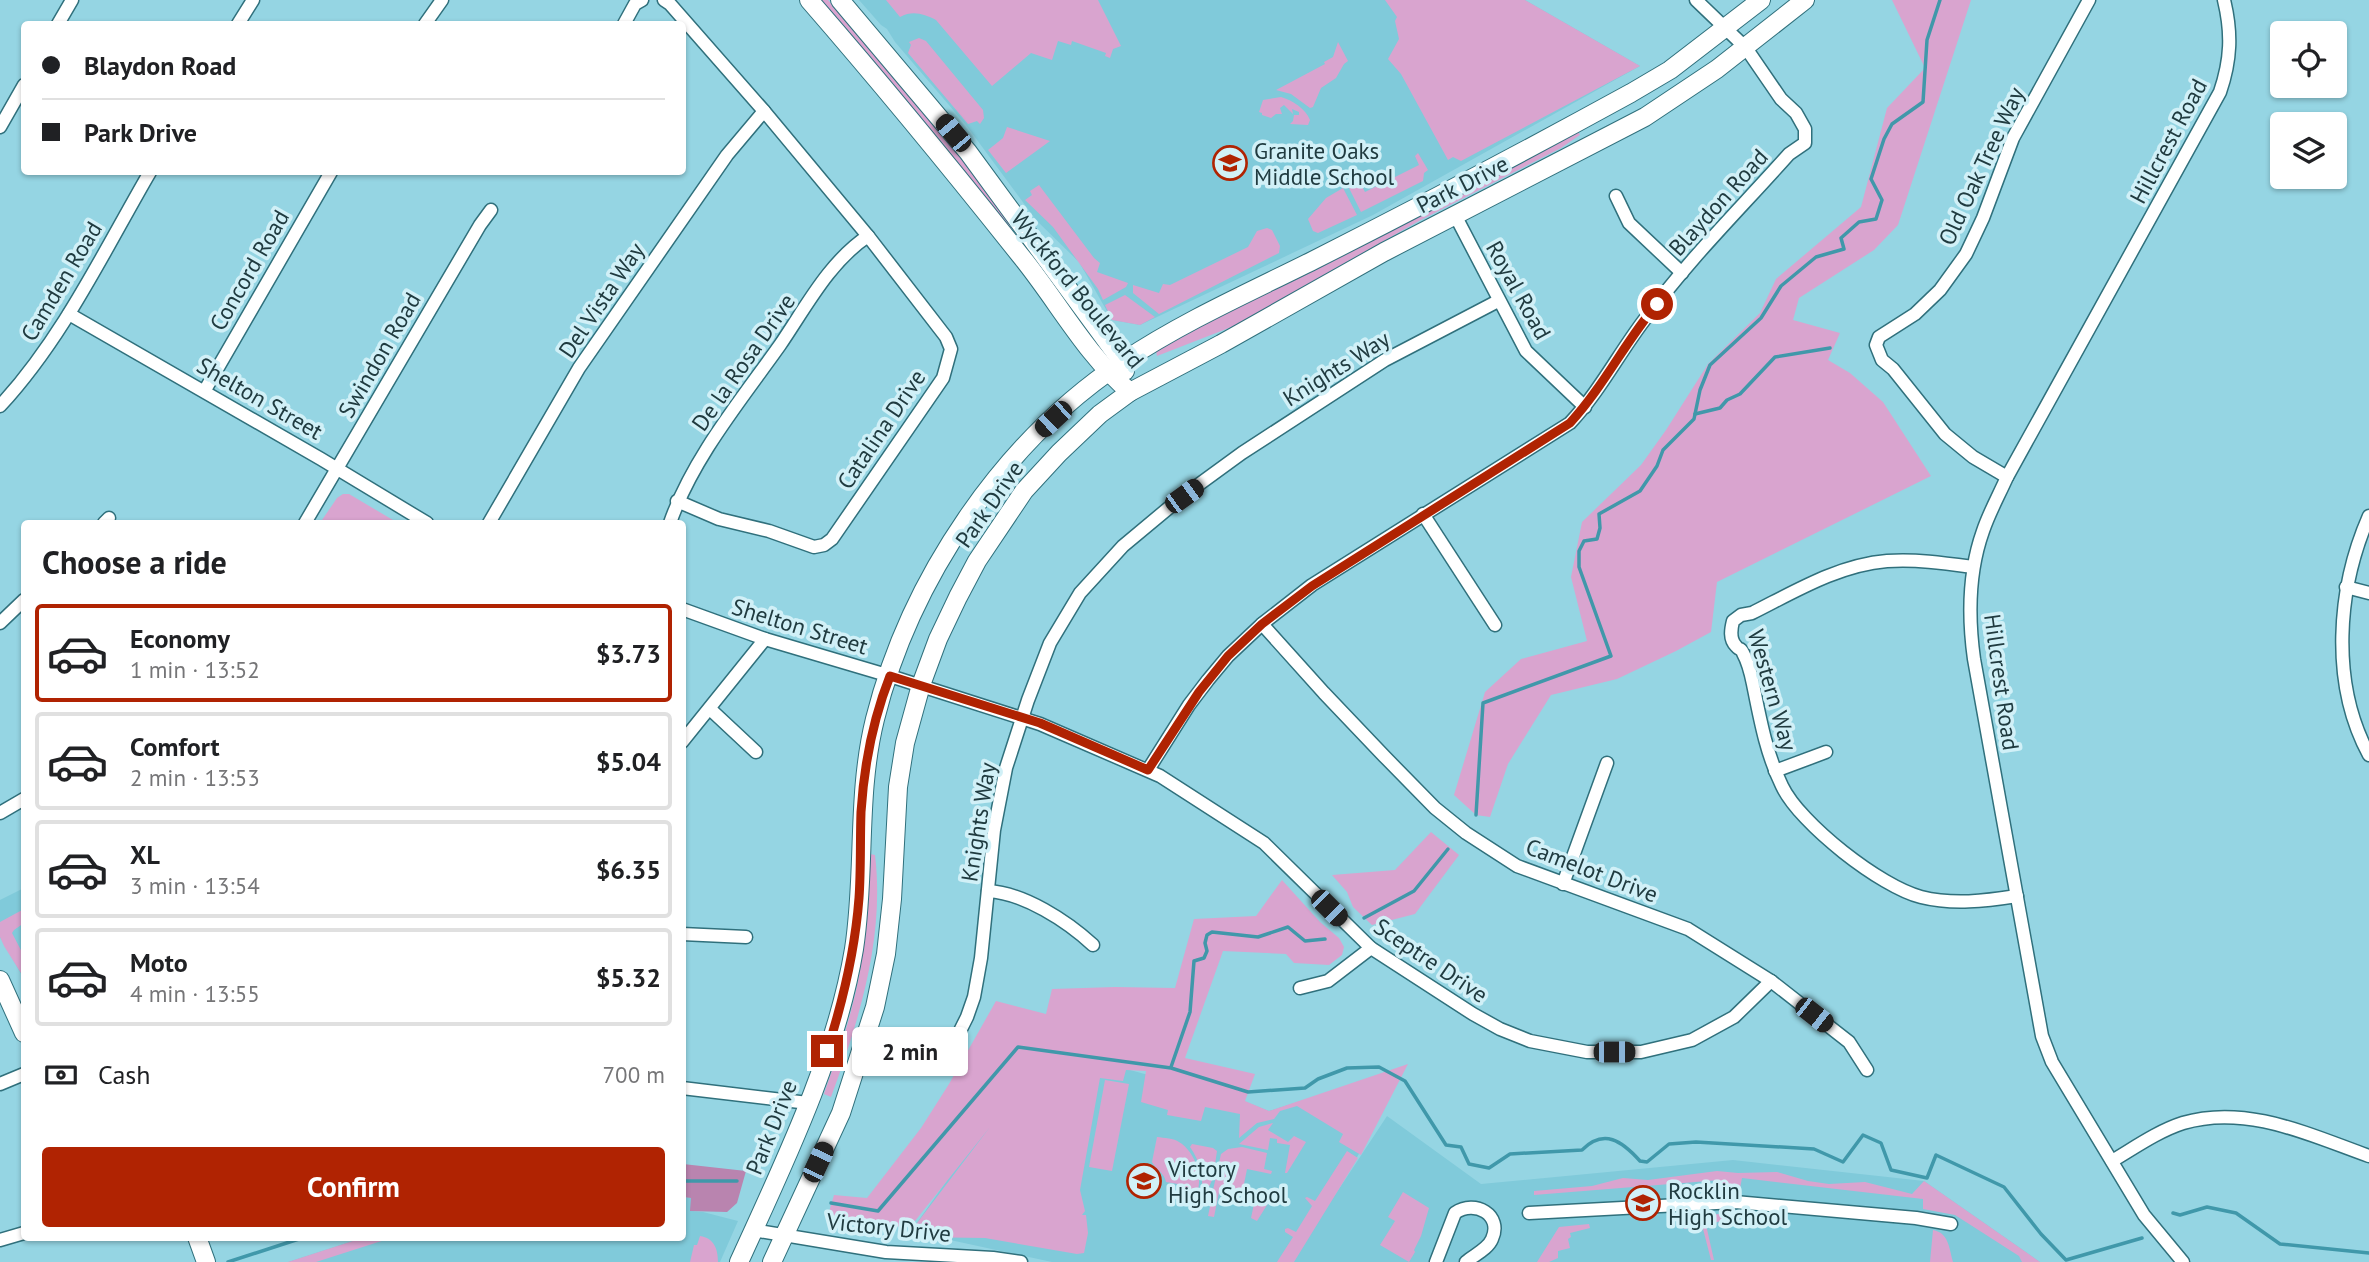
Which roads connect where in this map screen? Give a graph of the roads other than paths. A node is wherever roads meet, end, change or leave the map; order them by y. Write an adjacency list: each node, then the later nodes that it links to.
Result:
1 (72, 0): 13 (street)
2 (253, 0): 14 (street)
3 (442, 0): 15 (street)
4 (642, 0): 16 (street)
5 (664, 0): 17 (street, Catalina Drive)
6 (809, 0): 33 (street, Wyckford Boulevard)
7 (840, 0): 32 (street, Wyckford Boulevard)
8 (1696, 0): 19 (street)
9 (1761, 0): 19 (street, Park Drive)
10 (1805, 0): 19 (street, Park Drive)
11 (2089, 0): 39 (street, Old Oak Tree Way)
12 (2224, 0): 39 (street, Hillcrest Road)
13 (60, 21)
14 (240, 21)
15 (427, 21)
16 (626, 21)
17 (685, 21)
18 (686, 22): 21 (street, Catalina Drive)
19 (1736, 38): 27 (street, Park Drive); 29 (street, Blaydon Road); 32 (street, Park Drive)
20 (21, 95): 22 (street)
21 (764, 111): 28 (street, Catalina Drive); 45 (street, Del Vista Way)
22 (0, 127)
23 (147, 175): 31 (street, Camden Road)
24 (329, 175): 34 (street, Concord Road)
25 (1616, 197): 29 (street)
26 (491, 210): 38 (street, Swindon Road)
27 (1455, 215): 30 (street, Royal Road); 35 (street, Park Drive)
28 (868, 236): 40 (street, De la Rosa Drive); 40 (street, Catalina Drive)
29 (1682, 273): 37 (street, Blaydon Road)
30 (1498, 301): 37 (street, Royal Road); 58 (street, Knights Way)
31 (69, 314): 34 (street, Shelton Street); 36 (street, Camden Road)
32 (1122, 362): 33 (street, Park Drive); 35 (street, Wyckford Boulevard)
33 (1107, 373): 35 (street, Wyckford Boulevard); 56 (street, Park Drive)
34 (205, 390): 38 (street, Shelton Street)
35 (1130, 392): 56 (street, Park Drive)
36 (0, 406)
37 (1585, 407): 41 (street, Blaydon Road)
38 (337, 468): 43 (street, Swindon Road); 44 (street, Shelton Street)
39 (2007, 477): 47 (street, Hillcrest Road)
40 (677, 501): 46 (street, De la Rosa Drive)
41 (1423, 514): 53 (street, Blaydon Road); 54 (street)
42 (2369, 516): 48 (street)
43 (307, 520)
44 (422, 520)
45 (491, 520)
46 (671, 520)
47 (1973, 568): 65 (street, Western Way); 70 (street, Hillcrest Road)
48 (2346, 587): 49 (street); 62 (street)
49 (2369, 593)
50 (21, 603): 52 (street)
51 (686, 611): 55 (street, Shelton Street)
52 (0, 623)
53 (1262, 624): 64 (street, Blaydon Road); 68 (street, Camelot Drive)
54 (1495, 625)
55 (765, 639): 56 (street, Shelton Street); 57 (street)
56 (905, 681): 58 (street, Sceptre Drive); 84 (street, Park Drive); 91 (street, Park Drive)
57 (710, 709): 59 (street); 60 (street)
58 (1023, 720): 64 (street, Sceptre Drive); 69 (street, Knights Way)
59 (686, 737)
60 (756, 752)
61 (1826, 752): 65 (street)
62 (2369, 755)
63 (1607, 763): 68 (street)
64 (1148, 770): 74 (street, Sceptre Drive)
65 (1775, 771): 70 (street, Western Way)
66 (21, 801): 67 (street)
67 (0, 813)
68 (1563, 884): 76 (street, Camelot Drive)
69 (988, 891): 73 (street); 79 (street, Knights Way)
70 (2017, 896): 86 (street, Hillcrest Road)
71 (686, 934): 72 (street)
72 (746, 937)
73 (1093, 945)
74 (1371, 948): 76 (street, Sceptre Drive); 77 (street)
75 (0, 980): 78 (street)
76 (1771, 981): 80 (street, Camelot Drive)
77 (1300, 988)
78 (21, 1026)
79 (925, 1062)
80 (1867, 1070)
81 (21, 1075): 82 (street)
82 (0, 1083)
83 (686, 1088): 84 (street)
84 (808, 1103): 89 (street, Park Drive)
85 (2369, 1156): 86 (street)
86 (2112, 1161): 100 (street, Hillcrest Road)
87 (1529, 1213): 88 (street)
88 (1951, 1224)
89 (753, 1230): 91 (street, Victory Drive); 95 (street, Park Drive)
90 (21, 1234): 92 (street)
91 (783, 1235): 96 (street, Park Drive); 97 (street, Victory Drive)
92 (0, 1240)
93 (198, 1241): 94 (street)
94 (206, 1262)
95 (739, 1262)
96 (772, 1262)
97 (1021, 1262)
98 (1436, 1262): 99 (street)
99 (1466, 1262)
100 (2183, 1262)

